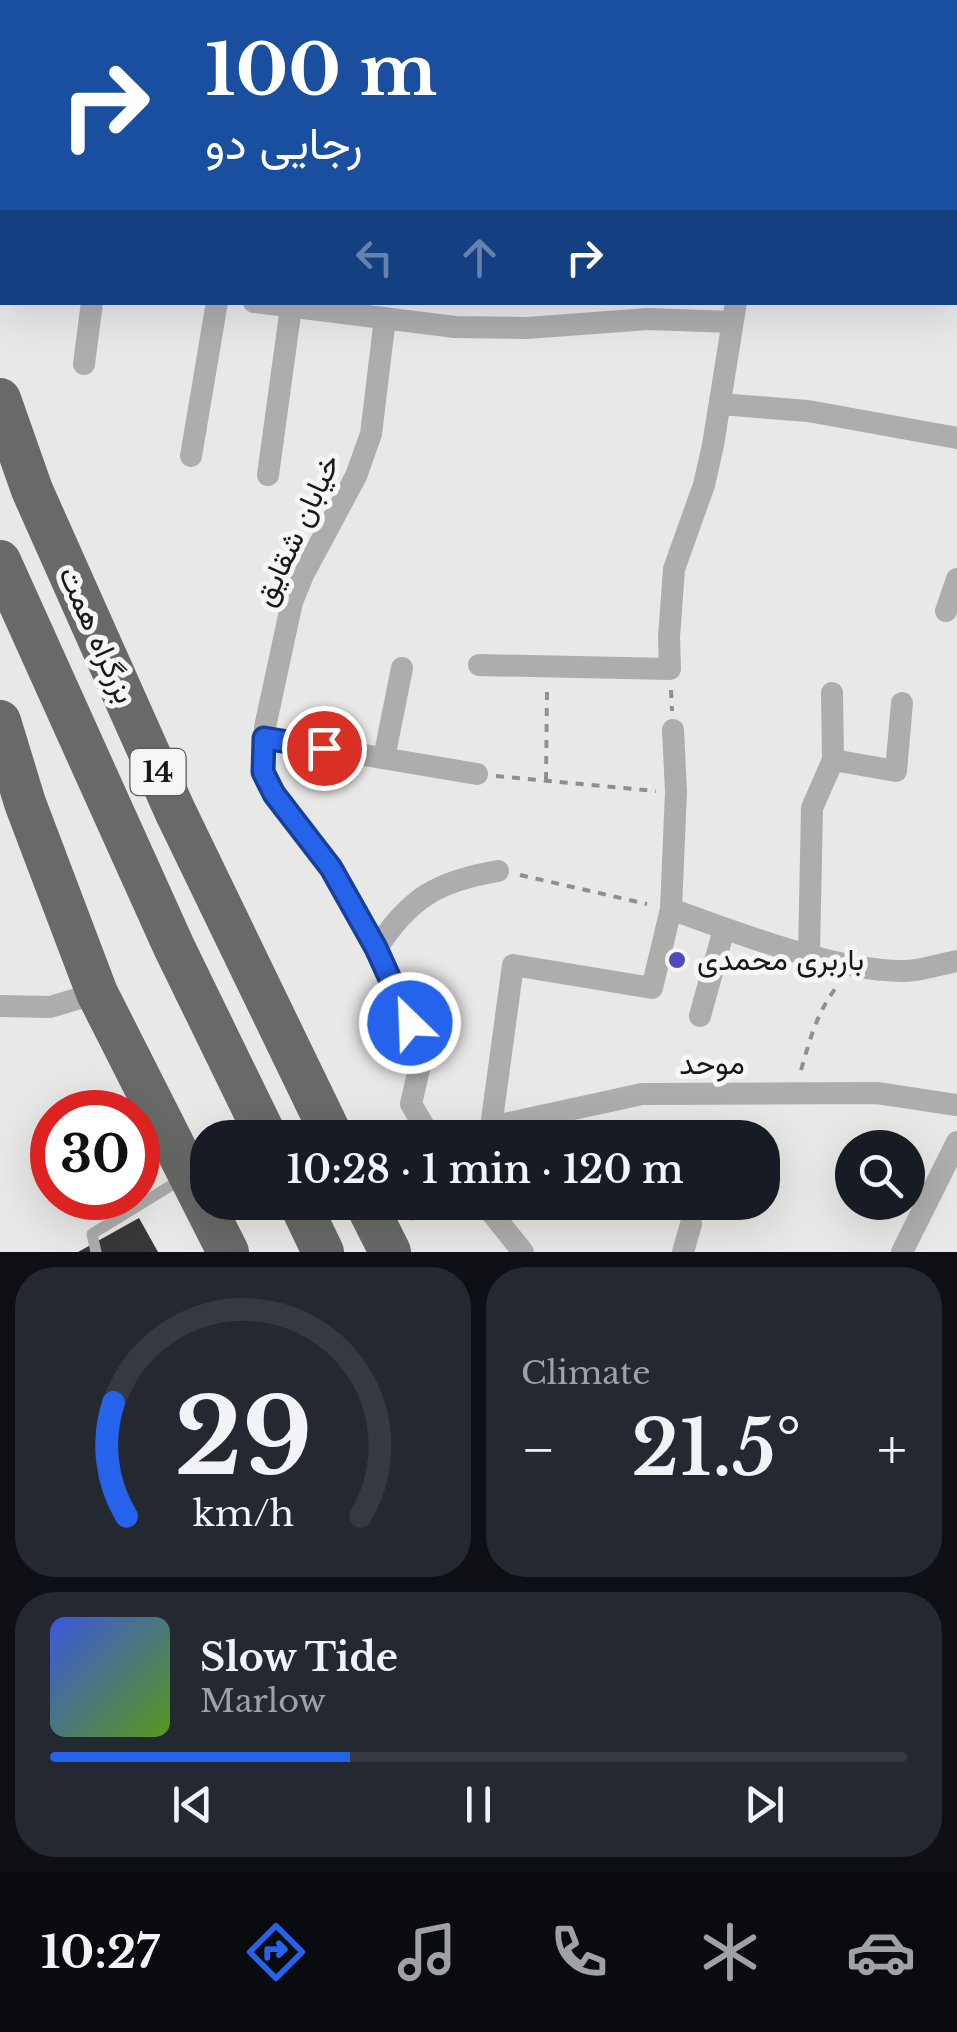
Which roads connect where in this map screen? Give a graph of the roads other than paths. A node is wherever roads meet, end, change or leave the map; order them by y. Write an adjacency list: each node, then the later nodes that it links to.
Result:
1 (92, 305): 7 (street)
2 (216, 305): 11 (street)
3 (276, 305): 4 (street)
4 (291, 307): 6 (street); 12 (street)
5 (734, 312): 6 (street); 9 (street)
6 (384, 318): 22 (street, خیابان شقایق)
7 (84, 364)
8 (0, 400): 38 (highway, بزرگراه همت / 14)
9 (720, 404): 10 (street); 16 (street)
10 (957, 438)
11 (191, 456)
12 (268, 475)
13 (0, 561): 37 (highway, بزرگراه همت / 14)
14 (957, 580): 15 (street)
15 (946, 611)
16 (479, 665)
17 (402, 668): 23 (street)
18 (832, 693): 24 (street)
19 (902, 703): 24 (street)
20 (0, 720): 26 (highway)
21 (673, 730): 28 (street)
22 (264, 738): 23 (street); 30 (street, خیابان شقایق)
23 (384, 758): 25 (street)
24 (833, 760): 31 (street)
25 (477, 774)
26 (13, 807): 33 (highway)
27 (498, 871): 30 (street)
28 (671, 909): 29 (street); 40 (street)
29 (724, 929): 31 (street); 35 (street)
30 (376, 948): 39 (street, خیابان شقایق)
31 (809, 953): 32 (street)
32 (957, 961)
33 (97, 993): 34 (street); 43 (highway)
34 (0, 1006)
35 (700, 1016)
36 (957, 1106): 41 (street, موحد)
37 (258, 1120)
38 (324, 1120)
39 (420, 1120)
40 (484, 1120)
41 (533, 1120)
42 (957, 1142): 44 (street)
43 (188, 1175): 48 (lane); 49 (highway)
44 (949, 1176): 53 (street)
45 (308, 1220): 50 (highway)
46 (497, 1220): 51 (street)
47 (691, 1224): 52 (street)
48 (96, 1252)
49 (228, 1252)
50 (324, 1252)
51 (522, 1252)
52 (682, 1252)
53 (902, 1252)

